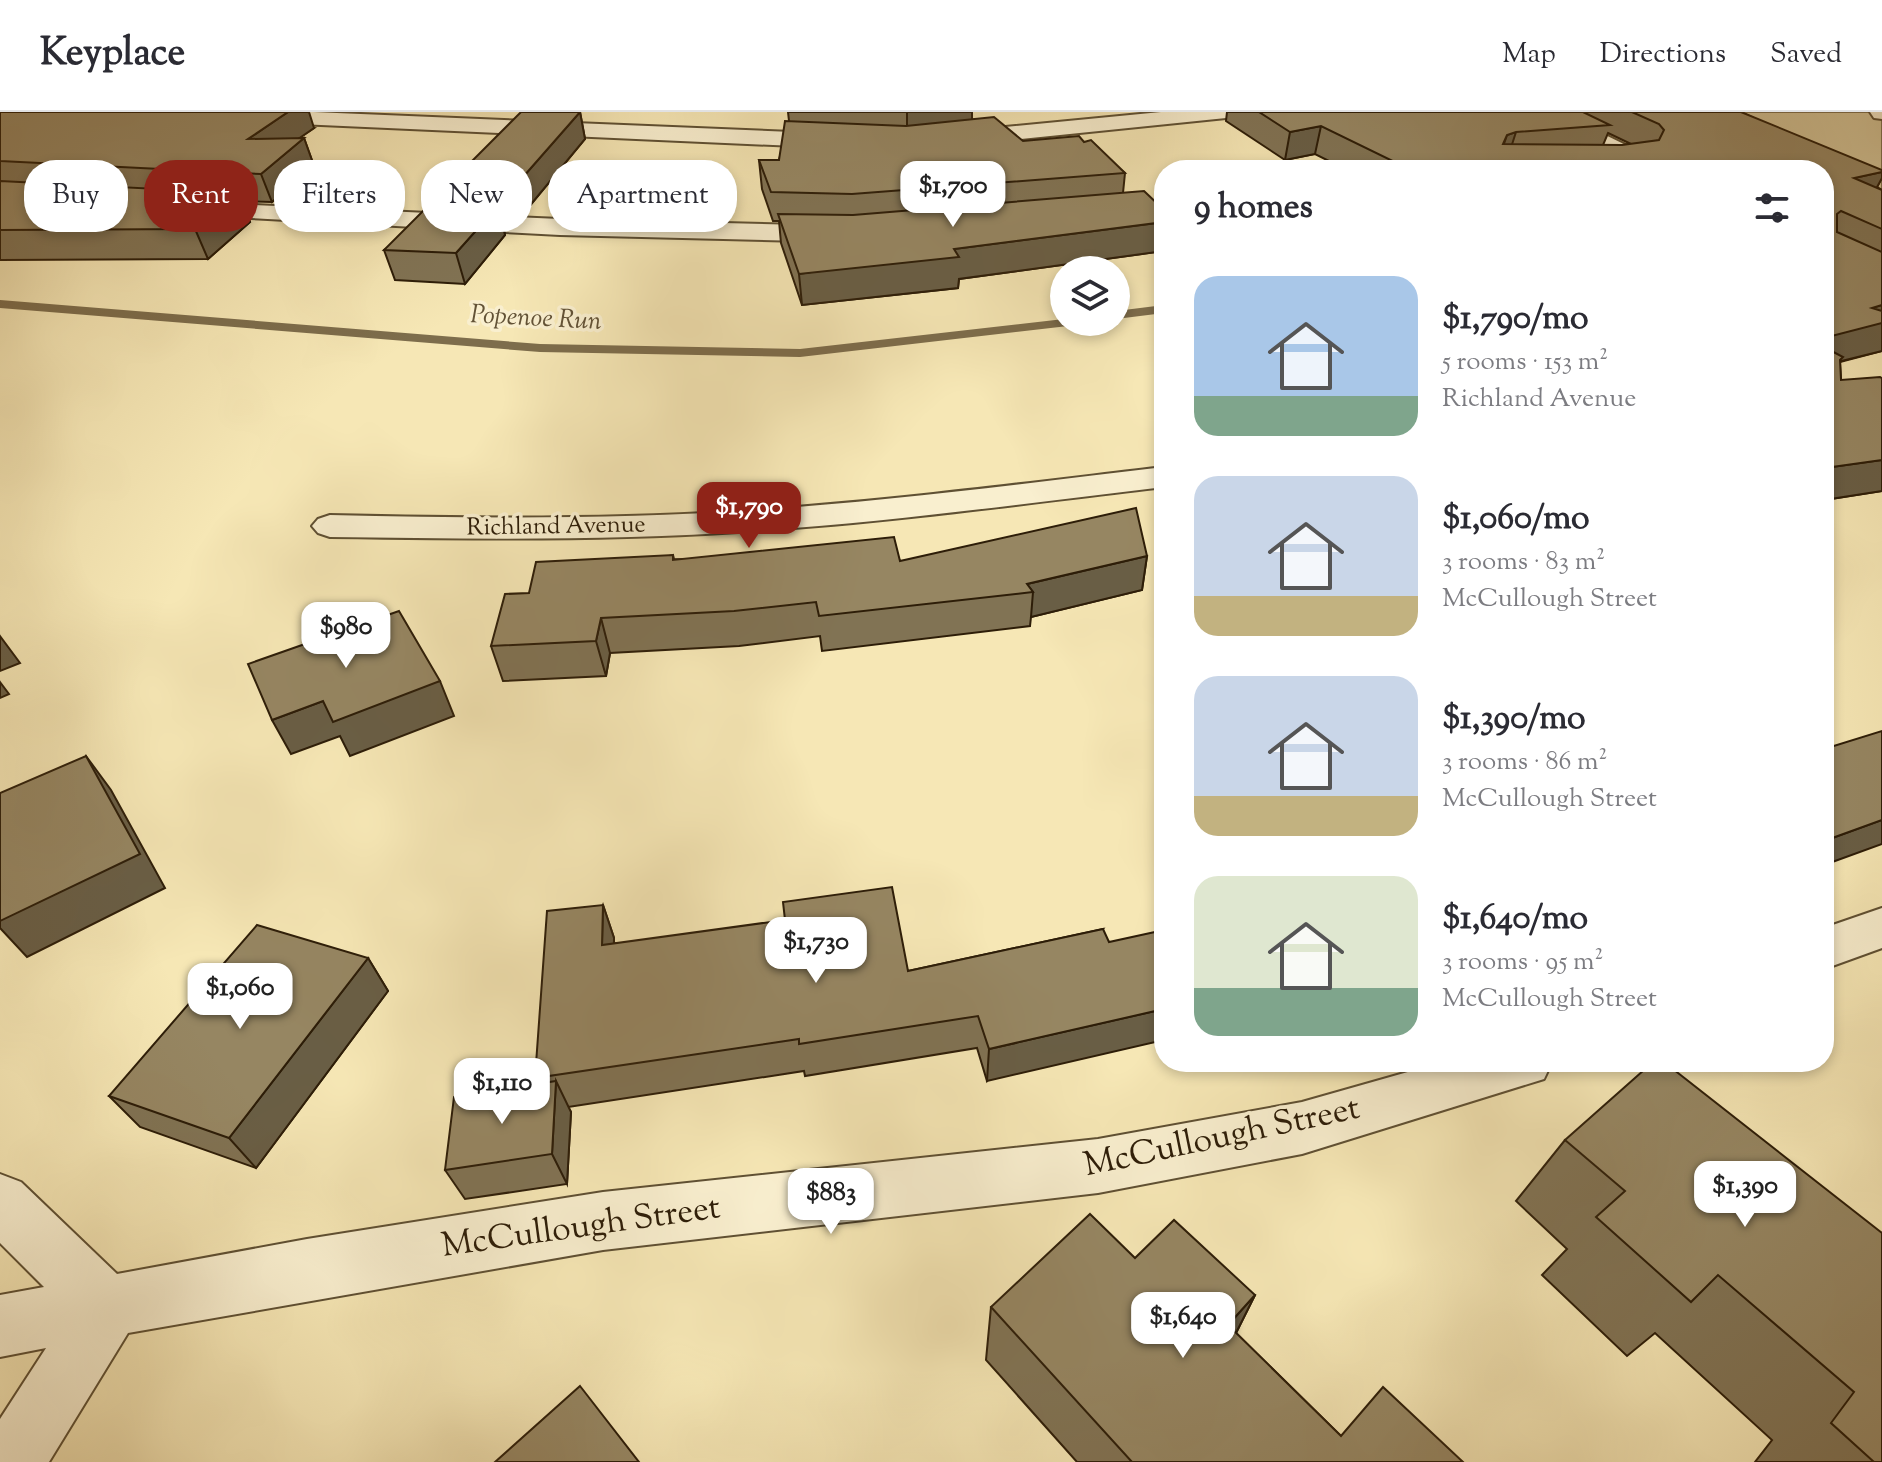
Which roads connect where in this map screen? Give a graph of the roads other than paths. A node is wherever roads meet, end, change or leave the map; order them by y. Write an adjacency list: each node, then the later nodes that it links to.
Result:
1 (163, 112): 5 (street)
2 (1226, 112): 4 (street)
3 (1541, 112): 6 (street)
4 (935, 140)
5 (859, 141)
6 (1639, 160)
7 (258, 212): 8 (street)
8 (868, 233)
9 (1154, 478): 10 (street, Richland Avenue)
10 (330, 526)
11 (1882, 928): 12 (street)
12 (1834, 945)
13 (1491, 1072): 15 (street, McCullough Street)
14 (0, 1202): 15 (street)
15 (108, 1308): 16 (street, McCullough Street); 17 (street)
16 (0, 1326)
17 (11, 1462)

